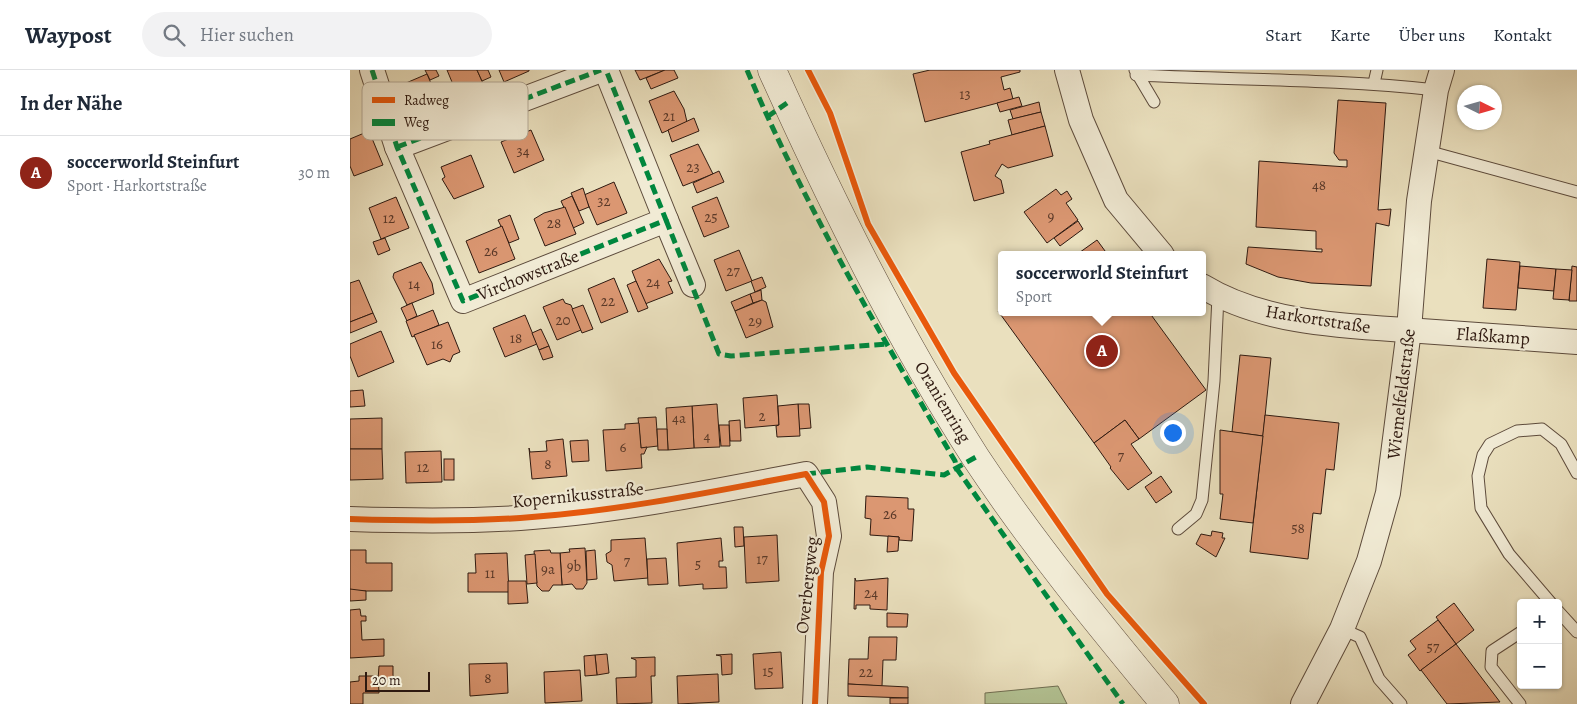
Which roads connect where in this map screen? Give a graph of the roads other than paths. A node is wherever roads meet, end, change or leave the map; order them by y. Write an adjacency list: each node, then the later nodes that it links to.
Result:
1 (372, 70): 10 (street, Virchowstraße)
2 (601, 70): 12 (street)
3 (606, 70): 19 (street)
4 (772, 70): 35 (street, Oranienring)
5 (1067, 70): 20 (street)
6 (1377, 70): 11 (lane)
7 (1135, 72): 8 (lane); 13 (lane)
8 (1237, 75): 11 (lane)
9 (1439, 80): 11 (lane); 17 (street, Wiemelfeldstraße)
10 (376, 82)
11 (1374, 83)
12 (528, 98)
13 (1154, 102)
14 (395, 140): 16 (street, Virchowstraße)
15 (416, 140): 16 (street)
16 (397, 147): 19 (street, Virchowstraße)
17 (1427, 151): 18 (lane); 23 (street, Wiemelfeldstraße)
18 (1577, 192)
19 (666, 220): 21 (street)
20 (1159, 251)
21 (693, 285)
22 (1210, 291): 23 (street, Harkortstraße); 28 (lane)
23 (1409, 330): 24 (street, Flaßkamp); 31 (street, Wiemelfeldstraße)
24 (1577, 342)
25 (1577, 473): 29 (lane)
26 (806, 474): 27 (street, Kopernikusstraße); 34 (street, Overbergweg)
27 (350, 519)
28 (1178, 529)
29 (1548, 599)
30 (1562, 615): 32 (lane)
31 (1342, 629): 36 (street, Wiemelfeldstraße); 37 (lane)
32 (1577, 632)
33 (1517, 635): 38 (lane)
34 (815, 704)
35 (1165, 704)
36 (1303, 704)
37 (1401, 704)
38 (1520, 704)

